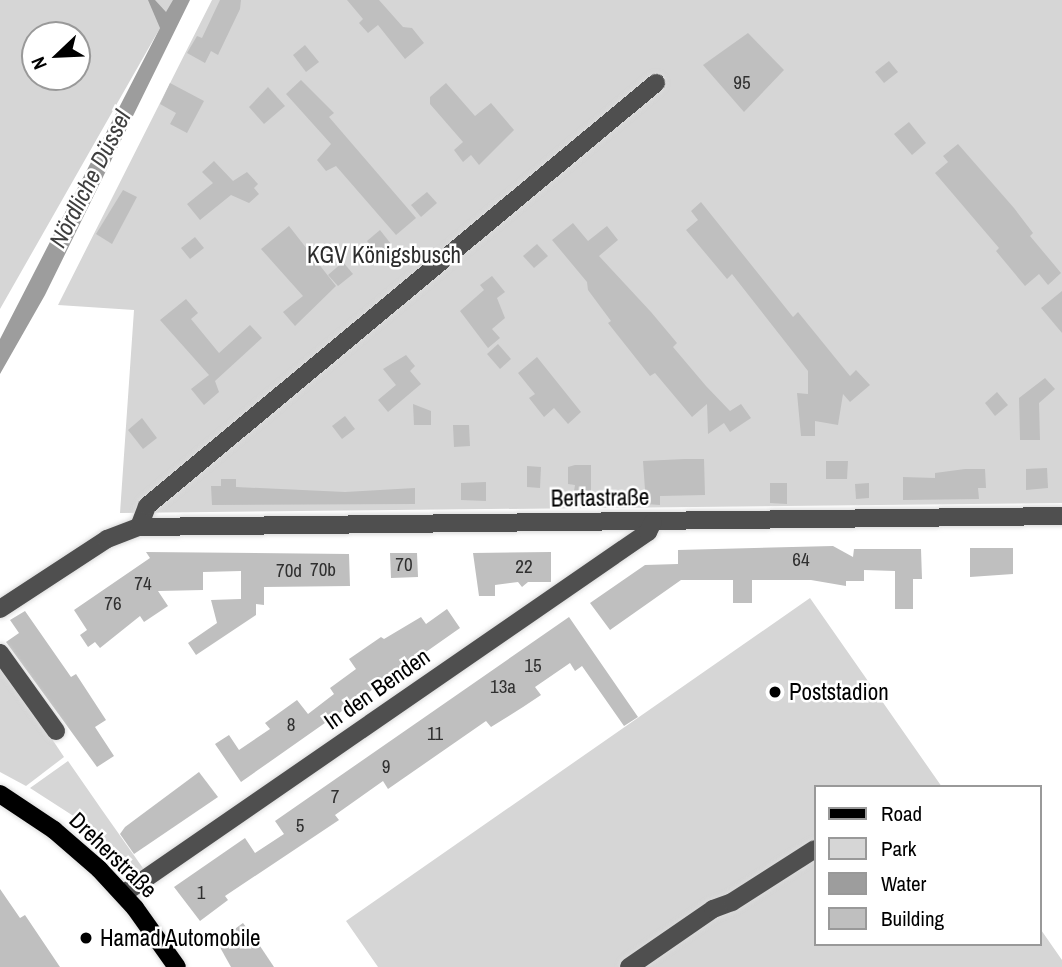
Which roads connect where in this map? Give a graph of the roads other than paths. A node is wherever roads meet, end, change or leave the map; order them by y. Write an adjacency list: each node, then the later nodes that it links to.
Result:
1 (656, 83): 4 (street)
2 (1062, 516): 3 (street, Bertastraße)
3 (653, 522): 4 (street, Bertastraße); 10 (street, In den Benden)
4 (139, 527): 5 (street, Bertastraße)
5 (0, 609)
6 (0, 653): 7 (street)
7 (56, 732)
8 (0, 794): 10 (main road, Dreherstraße)
9 (814, 850): 12 (street)
10 (124, 894): 11 (main road, Dreherstraße)
11 (177, 967)
12 (628, 967)

